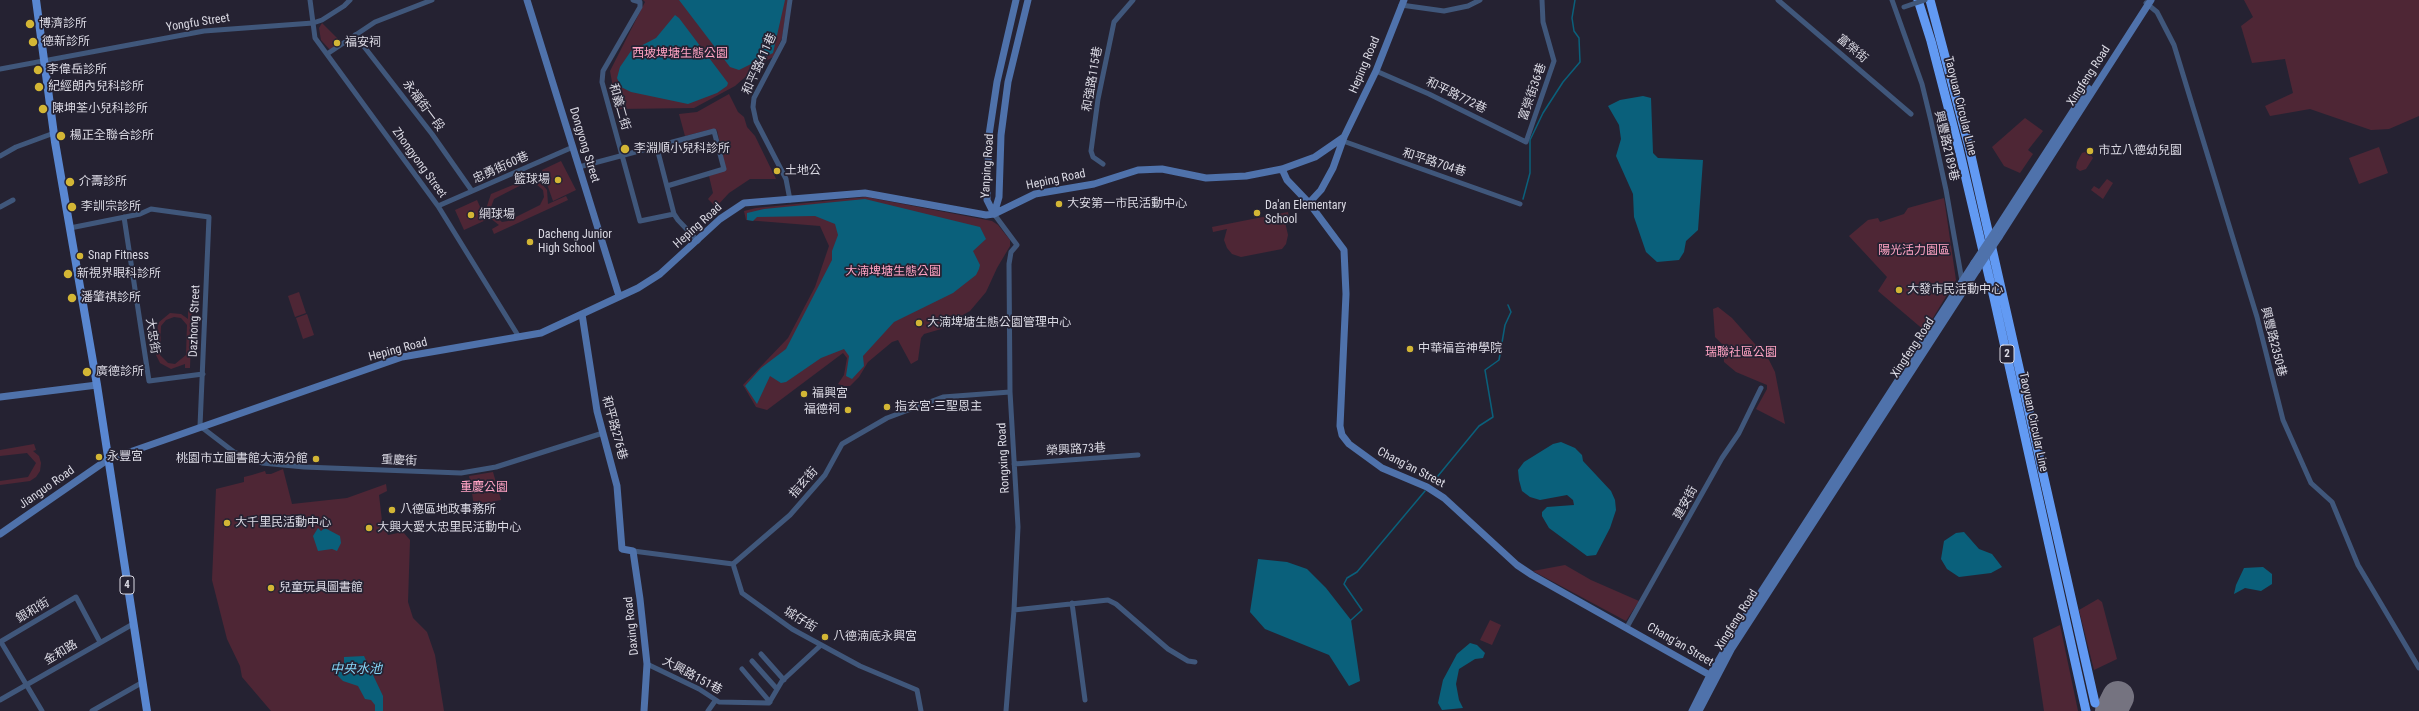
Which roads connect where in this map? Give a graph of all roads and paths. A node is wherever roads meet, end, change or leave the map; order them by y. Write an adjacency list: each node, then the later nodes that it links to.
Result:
1 (36, 0): 24 (main road, 4)
2 (310, 0): 21 (street, Zhongyong Street)
3 (350, 0): 21 (street, Yongfu Street)
4 (432, 0): 22 (street)
5 (527, 0): 31 (street, Dongyong Street)
6 (633, 0): 34 (street, 和義二街)
7 (790, 0): 41 (street, 和平路411巷)
8 (1016, 0): 47 (street, Yanping Road)
9 (1028, 0): 47 (street, Yanping Road)
10 (1133, 0): 35 (street, 和強路115巷)
11 (1480, 0): 19 (street)
12 (1542, 0): 30 (street, 富榮街36巷)
13 (1780, 0): 27 (street, 富榮街)
14 (1892, 0): 20 (street, 興豐路2189巷)
15 (1918, 0): 102 (highway, Taoyuan Circular Line / 2)
16 (1924, 0): 20 (street, bridge)
17 (1930, 0): 92 (highway, Taoyuan Circular Line / 2)
18 (2148, 2): 51 (street, Xingfeng Road, bridge); 81 (street, 興豐路2350巷)
19 (1402, 3): 26 (street, Heping Road)
20 (1894, 9): 52 (street, 興豐路2189巷)
21 (313, 23): 23 (street, Zhongyong Street); 24 (street, Yongfu Street)
22 (355, 35): 23 (street); 39 (street, 永福街一段)
23 (327, 54): 44 (street, Zhongyong Street)
24 (44, 62): 25 (street, Yongfu Street); 28 (main road, 4)
25 (0, 69)
26 (1376, 71): 29 (street, Heping Road); 30 (street, 和平路772巷)
27 (1911, 114)
28 (54, 133): 33 (street); 49 (main road, 4)
29 (1344, 139): 37 (street, Heping Road); 42 (street, Heping Road); 43 (street, 和平路704巷)
30 (1526, 142)
31 (573, 147): 36 (street, Dongyong Street); 39 (street, 忠勇街60巷)
32 (657, 148): 34 (street); 38 (street); 38 (street)
33 (0, 156)
34 (623, 156): 36 (street); 46 (street, 和義二街)
35 (1103, 164)
36 (579, 167): 54 (street, Dongyong Street)
37 (1282, 169): 42 (street, Chang'an Street); 47 (street, Heping Road)
38 (667, 186): 46 (street)
39 (472, 191): 44 (street, 忠勇街60巷)
40 (13, 200): 45 (street)
41 (790, 200): 47 (street, Heping Road); 50 (street, Heping Road)
42 (1309, 203): 73 (street, Chang'an Street)
43 (1520, 204)
44 (438, 206): 56 (street, Zhongyong Street)
45 (0, 207)
46 (674, 214): 50 (street)
47 (994, 214): 60 (street, Rongxing Road)
48 (124, 217): 49 (street); 57 (street, 大忠街); 57 (street, Dazhong Street)
49 (70, 228): 58 (main road, 4)
50 (698, 240): 54 (street, Heping Road)
51 (1975, 266): 52 (street, Xingfeng Road); 53 (street, Xingfeng Road)
52 (1962, 281): 53 (street, 興豐路2189巷); 83 (street, Xingfeng Road)
53 (1964, 290): 83 (street, Xingfeng Road)
54 (619, 296): 55 (street, Heping Road)
55 (582, 314): 56 (street, Heping Road); 63 (street, 和平路276巷)
56 (519, 337): 62 (street, Heping Road)
57 (203, 374): 62 (street, Dazhong Street)
58 (96, 385): 61 (street); 65 (main road, 4)
59 (1761, 388): 73 (street, 建安街)
60 (1010, 392): 66 (street, Rongxing Road); 69 (street, 指玄街)
61 (0, 397)
62 (200, 426): 63 (street, 重慶街); 65 (street, Heping Road)
63 (603, 433): 68 (street, 和平路276巷)
64 (1138, 455): 66 (street, 榮興路73巷)
65 (107, 460): 67 (street, Jianguo Road); 72 (main road, 4)
66 (1014, 464): 71 (street, Rongxing Road)
67 (0, 534)
68 (633, 551): 69 (street); 80 (street, Daxing Road)
69 (733, 564): 76 (street, 城仔街)
70 (1072, 603): 71 (street); 79 (street); 89 (street)
71 (1014, 610): 99 (street, Rongxing Road)
72 (133, 624): 75 (street, 金和路); 85 (main road, 4)
73 (1627, 627): 83 (street, Chang'an Street)
74 (1, 642): 75 (street, 銀和街); 86 (street)
75 (100, 642): 86 (street, 金和路)
76 (821, 645): 84 (street); 98 (street, 城仔街)
77 (761, 654): 84 (street)
78 (752, 661): 87 (street)
79 (1195, 662)
80 (647, 664): 90 (street, 大興路151巷); 96 (street, Daxing Road)
81 (2419, 668)
82 (742, 669): 91 (street)
83 (1712, 676): 100 (street, Xingfeng Road); 101 (street, Xingfeng Road)
84 (784, 680): 87 (street)
85 (143, 682): 94 (street); 95 (main road, 4)
86 (26, 685): 88 (street, 金和路); 93 (street)
87 (777, 689): 91 (street)
88 (0, 700)
89 (1085, 700)
90 (715, 701): 91 (street, 大興路151巷); 97 (street)
91 (770, 702)
92 (2095, 703)
93 (42, 711)
94 (92, 711)
95 (146, 711)
96 (644, 711)
97 (708, 711)
98 (921, 711)
99 (1006, 711)
100 (1692, 711)
101 (1699, 711)
102 (2086, 711)

